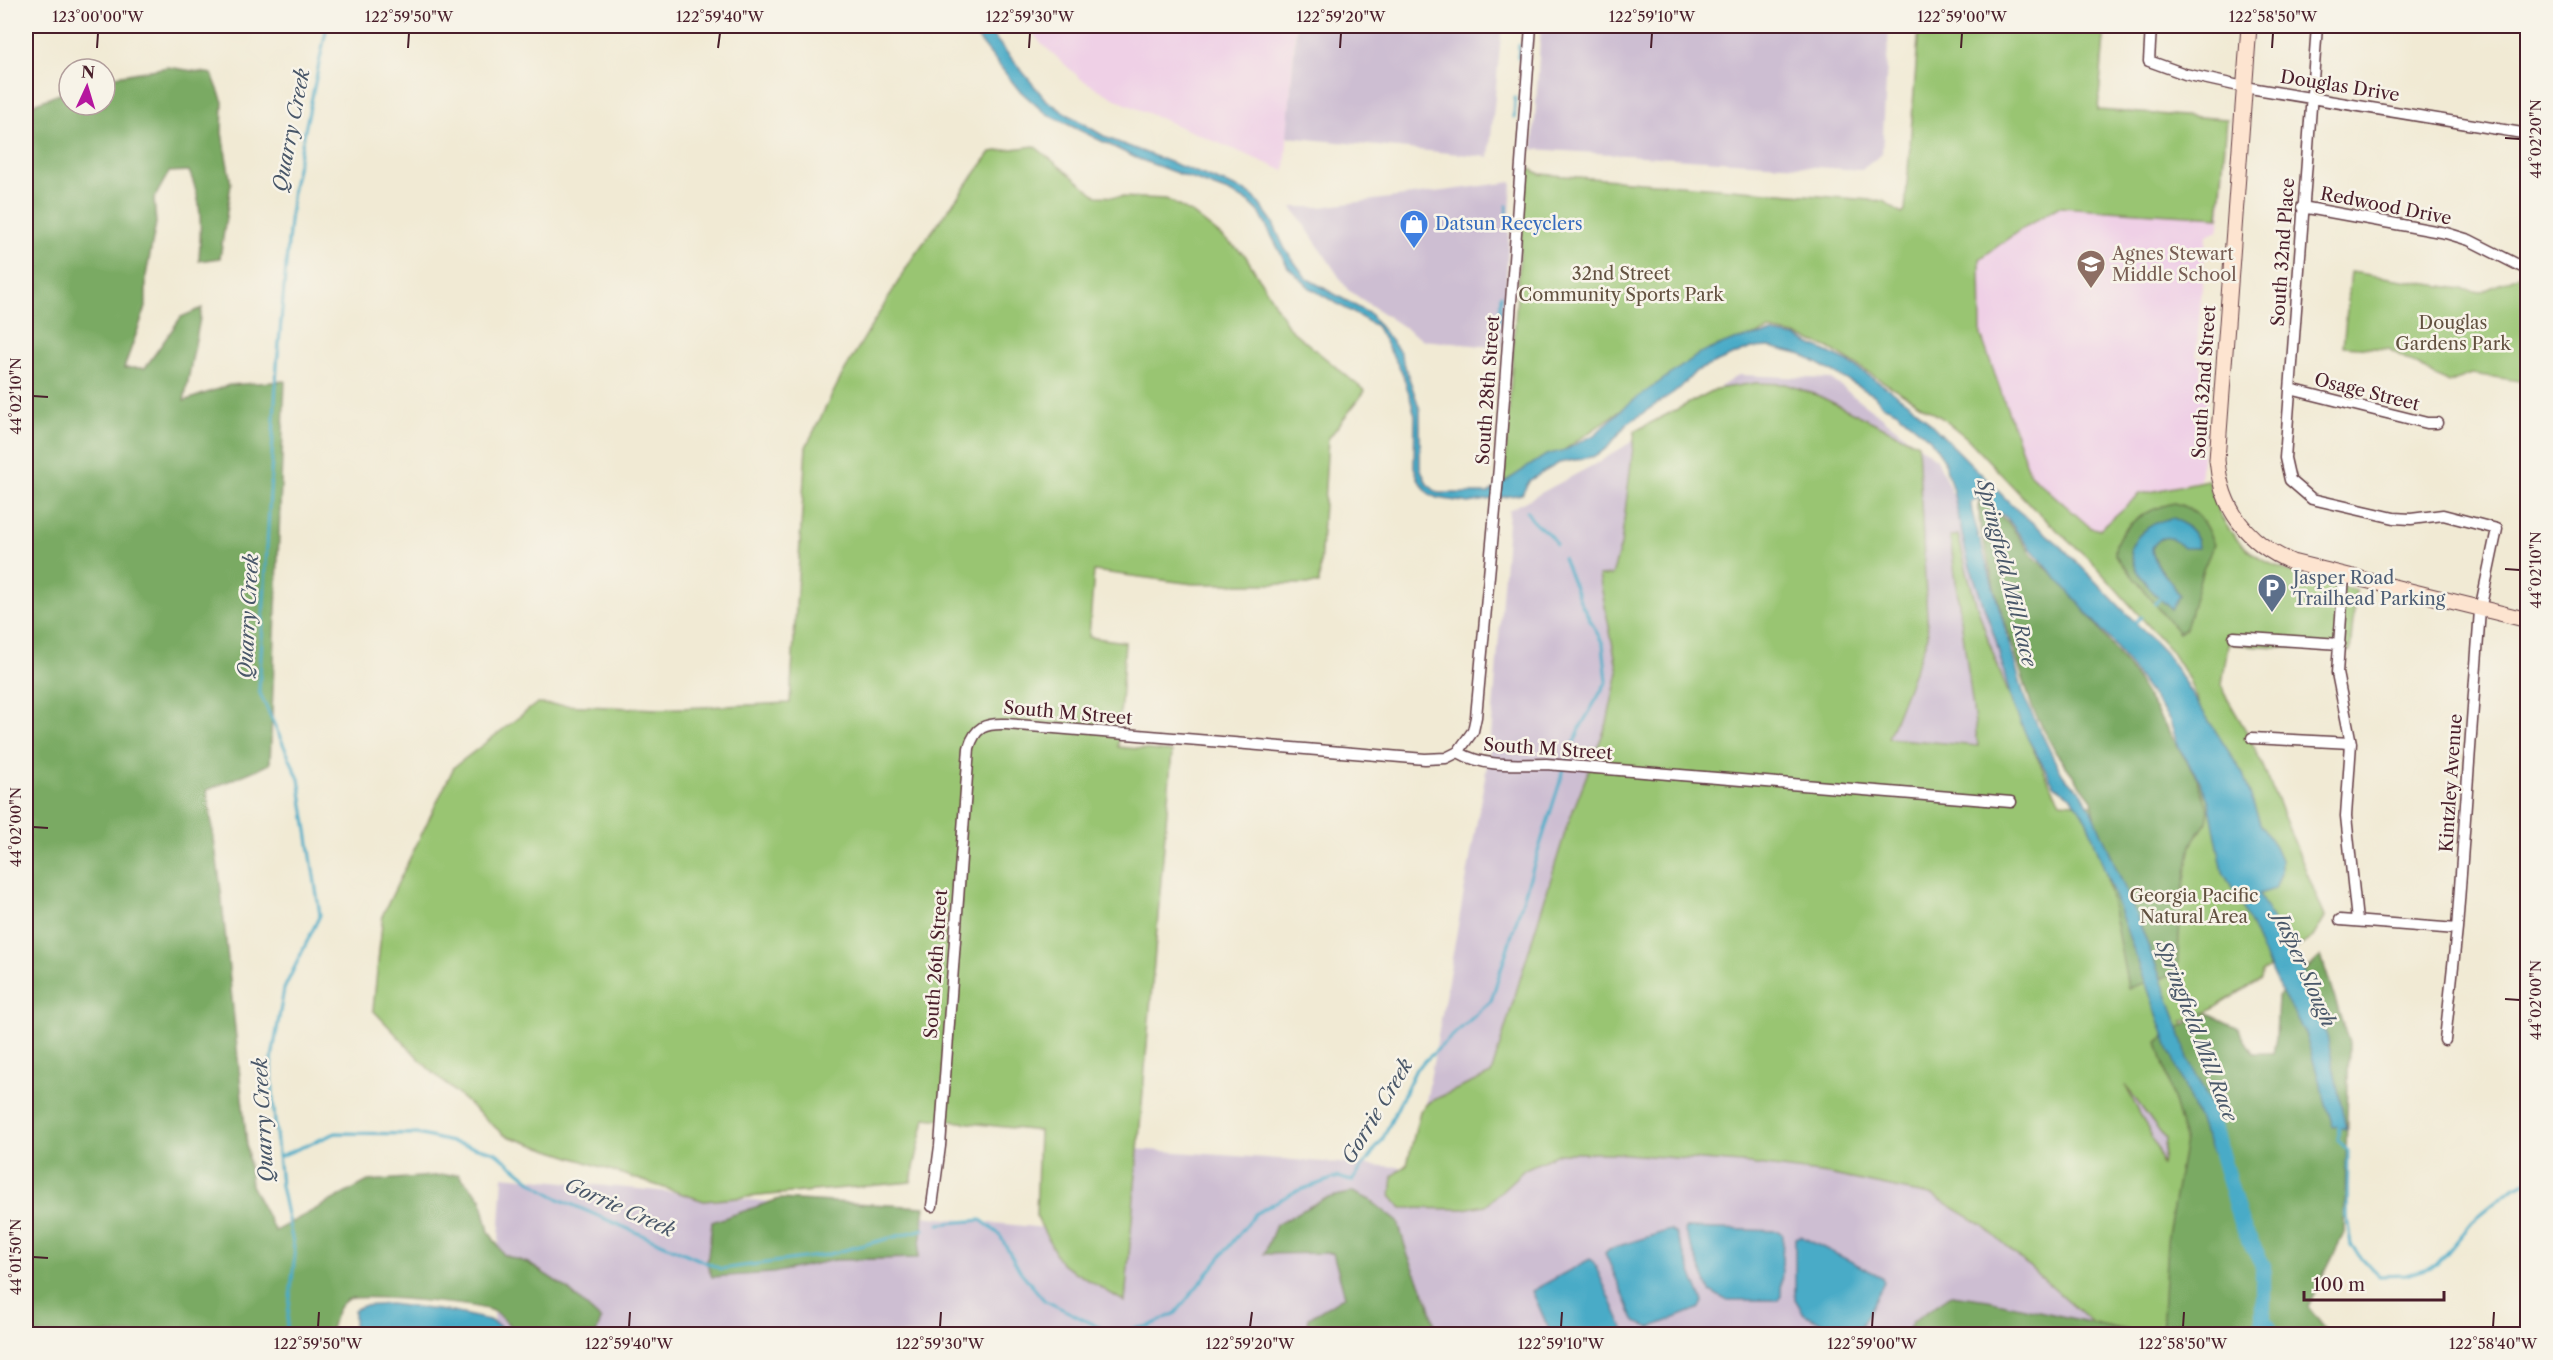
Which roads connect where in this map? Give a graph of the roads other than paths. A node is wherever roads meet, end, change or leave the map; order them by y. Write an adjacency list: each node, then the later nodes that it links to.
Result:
1 (1531, 26): 21 (street, South 28th Street)
2 (2151, 26): 5 (street, Douglas Drive)
3 (2249, 26): 5 (street, South 32nd Street)
4 (2317, 26): 6 (street, South 32nd Place)
5 (2244, 87): 6 (street, Douglas Drive); 13 (street, South 32nd Street)
6 (2310, 98): 7 (street, Douglas Drive); 8 (street, South 32nd Place)
7 (2528, 134)
8 (2302, 207): 9 (street, Redwood Drive); 10 (street, South 32nd Place)
9 (2528, 270)
10 (2290, 389): 11 (street, Osage Street); 12 (street, South 32nd Place)
11 (2437, 423)
12 (2497, 529): 14 (street, Kintzley Avenue)
13 (2344, 575): 14 (street); 17 (street)
14 (2480, 610): 15 (street); 25 (street, Kintzley Avenue)
15 (2528, 620)
16 (2234, 637): 17 (street)
17 (2340, 644): 20 (street)
18 (980, 727): 21 (street, South M Street); 27 (street, South 26th Street)
19 (2252, 738): 20 (street)
20 (2351, 743): 24 (street)
21 (1458, 752): 22 (street, South M Street)
22 (2011, 802)
23 (2340, 920): 24 (street)
24 (2357, 921): 25 (street)
25 (2457, 929): 26 (street, Kintzley Avenue)
26 (2445, 1040)
27 (932, 1206)

